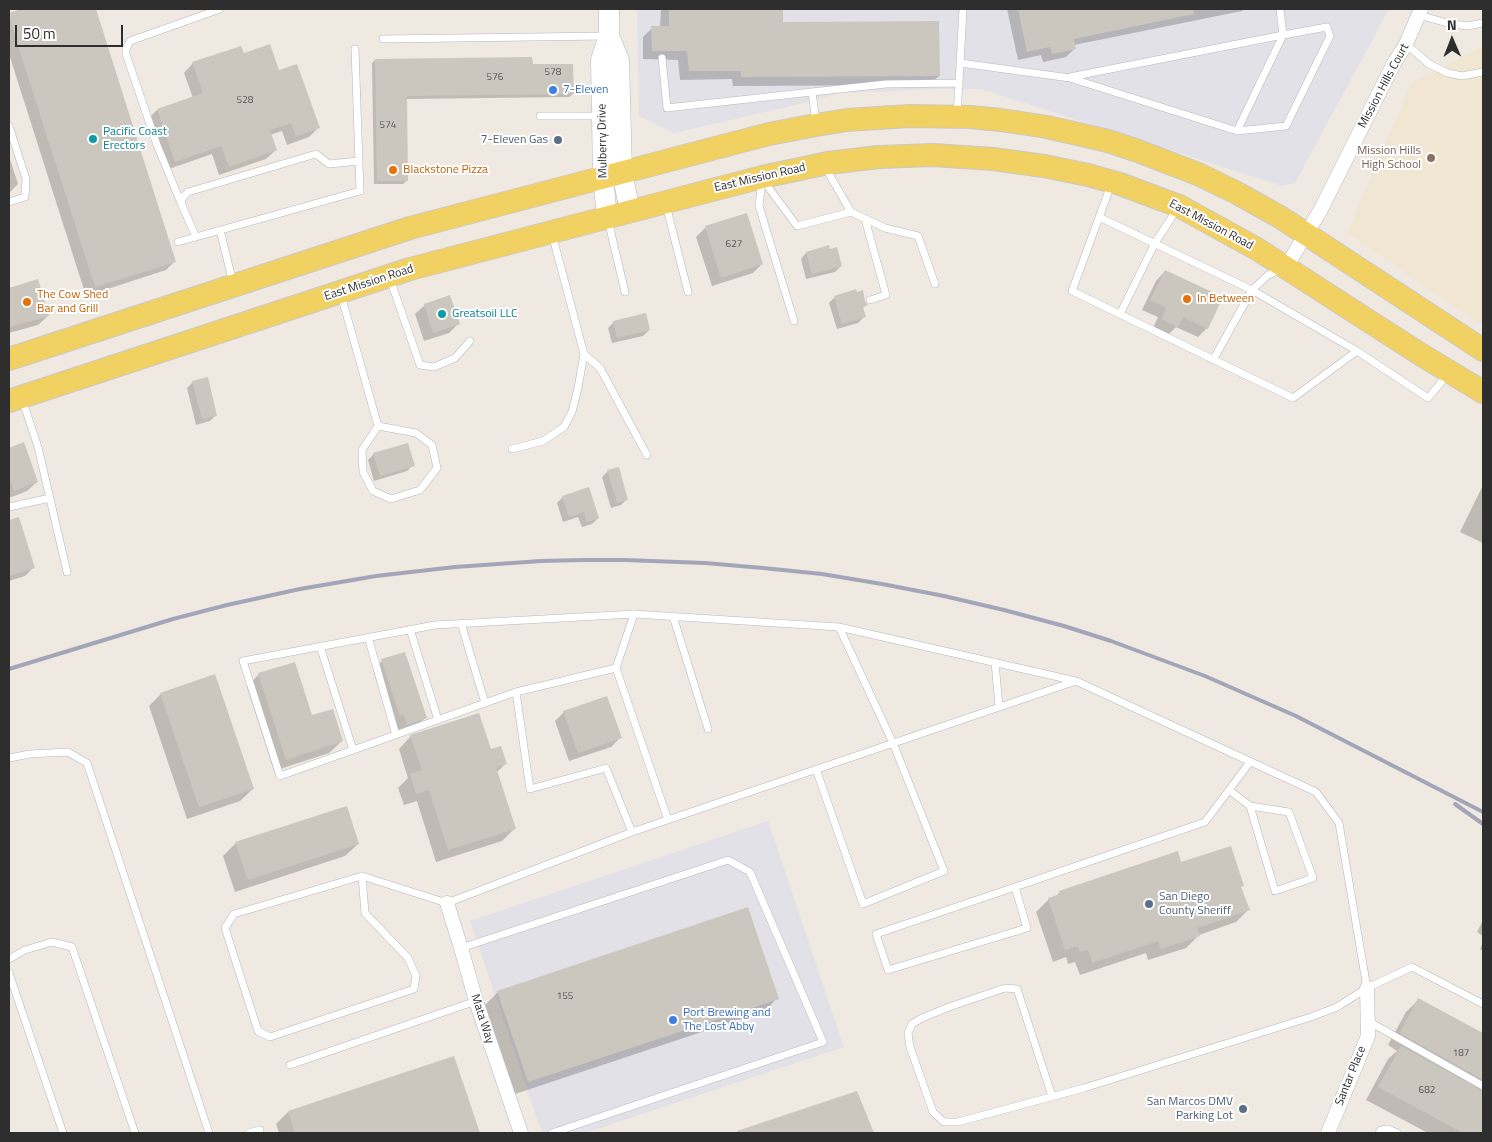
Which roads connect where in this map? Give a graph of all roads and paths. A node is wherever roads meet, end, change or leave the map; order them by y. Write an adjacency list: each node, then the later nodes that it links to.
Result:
1 (220, 9): 31 (lane)
2 (609, 9): 8 (main road, Mulberry Drive)
3 (963, 9): 13 (lane)
4 (1280, 9): 7 (lane)
5 (1420, 12): 6 (lane); 10 (street, Mission Hills Court)
6 (1483, 23)
7 (1283, 35): 15 (lane); 23 (lane); 23 (lane)
8 (609, 36): 9 (lane); 19 (main road, Mulberry Drive); 26 (main road, Mulberry Drive)
9 (383, 39)
10 (1406, 44): 14 (lane); 40 (street, Mission Hills Court)
11 (355, 49): 24 (lane)
12 (662, 58): 17 (lane)
13 (960, 64): 15 (lane); 16 (lane)
14 (1483, 72)
15 (1070, 78): 23 (lane)
16 (959, 83): 17 (lane); 20 (lane)
17 (812, 92): 21 (lane)
18 (540, 116): 19 (lane)
19 (602, 116): 26 (main road, Mulberry Drive)
20 (957, 117): 21 (main road); 40 (main road)
21 (816, 125): 26 (main road)
22 (9, 126): 29 (lane)
23 (1237, 132)
24 (359, 161): 31 (lane); 38 (lane)
25 (823, 164): 27 (main road, East Mission Road); 28 (main road, East Mission Road); 34 (lane)
26 (613, 175): 33 (main road, Mulberry Drive); 35 (main road, Mulberry Drive); 47 (main road)
27 (762, 177): 30 (main road, East Mission Road); 34 (lane); 54 (lane)
28 (1112, 182): 32 (main road, East Mission Road); 36 (lane)
29 (9, 202)
30 (666, 202): 33 (main road, East Mission Road); 51 (lane)
31 (181, 203): 41 (lane)
32 (1179, 206): 43 (lane); 44 (main road, East Mission Road)
33 (630, 211): 35 (main road, East Mission Road)
34 (851, 212): 37 (lane)
35 (607, 217): 39 (main road, East Mission Road); 50 (lane)
36 (1099, 217): 43 (lane); 53 (lane)
37 (865, 219): 46 (lane); 52 (lane)
38 (220, 230): 41 (lane); 47 (lane)
39 (552, 232): 45 (main road, East Mission Road); 58 (lane)
40 (1306, 234): 44 (street, Mission Hills Court); 56 (main road)
41 (196, 237): 42 (lane)
42 (178, 242)
43 (1155, 243): 48 (lane); 53 (lane)
44 (1286, 267): 48 (lane); 61 (main road, East Mission Road)
45 (389, 276): 49 (main road, East Mission Road); 55 (lane)
46 (935, 284)
47 (234, 285): 59 (main road)
48 (1252, 290): 57 (lane); 60 (lane)
49 (340, 292): 63 (main road, East Mission Road); 64 (lane)
50 (625, 292)
51 (688, 292)
52 (870, 300)
53 (1120, 314): 60 (lane)
54 (794, 321)
55 (470, 341)
56 (1482, 349)
57 (1357, 351): 60 (lane); 61 (lane)
58 (584, 354): 65 (lane); 66 (lane)
59 (9, 359)
60 (1213, 360)
61 (1450, 372): 62 (main road, East Mission Road)
62 (1483, 392)
63 (15, 399): 67 (lane)
64 (378, 426): 64 (lane)
65 (512, 449)
66 (646, 455)
67 (50, 498): 68 (lane); 69 (lane)
68 (9, 507)
69 (67, 572)
70 (634, 614): 71 (lane); 72 (lane); 78 (lane)
71 (673, 616): 73 (lane); 84 (lane)
72 (461, 623): 74 (lane); 81 (lane)
73 (839, 627): 77 (lane); 86 (lane)
74 (410, 629): 75 (lane); 83 (lane)
75 (368, 637): 76 (lane); 85 (lane)
76 (320, 646): 87 (lane); 87 (lane)
77 (995, 662): 79 (lane); 82 (lane)
78 (616, 668): 80 (lane); 93 (lane)
79 (1076, 681): 82 (lane); 89 (lane)
80 (516, 692): 81 (lane); 94 (lane)
81 (485, 703): 83 (lane)
82 (999, 707): 86 (lane)
83 (438, 720): 85 (lane)
84 (708, 729)
85 (396, 735): 87 (lane)
86 (893, 743): 90 (lane); 90 (lane)
87 (353, 750)
88 (9, 758): 111 (lane)
89 (1250, 762): 91 (lane); 101 (lane)
90 (816, 769): 93 (lane)
91 (1229, 790): 92 (lane); 96 (lane)
92 (1250, 806): 92 (lane)
93 (668, 820): 94 (lane)
94 (632, 832): 97 (lane)
95 (362, 876): 95 (lane); 97 (lane)
96 (1015, 886): 96 (lane)
97 (446, 903): 98 (street, Mata Way)
98 (461, 948): 102 (street, Mata Way); 114 (lane)
99 (9, 959): 110 (lane)
100 (9, 973): 109 (lane)
101 (1367, 988): 103 (lane); 104 (street, Santar Place); 107 (lane)
102 (476, 1001): 105 (lane); 113 (street, Mata Way)
103 (1483, 1004)
104 (1367, 1021): 106 (lane); 115 (street, Santar Place)
105 (290, 1065)
106 (1483, 1086)
107 (1052, 1096): 107 (lane)
108 (260, 1130): 112 (lane)
109 (63, 1133)
110 (135, 1133)
111 (209, 1133)
112 (249, 1133)
113 (521, 1133)
114 (552, 1133)
115 (1328, 1133)
116 (1379, 1133): 117 (lane)
117 (1397, 1133)

